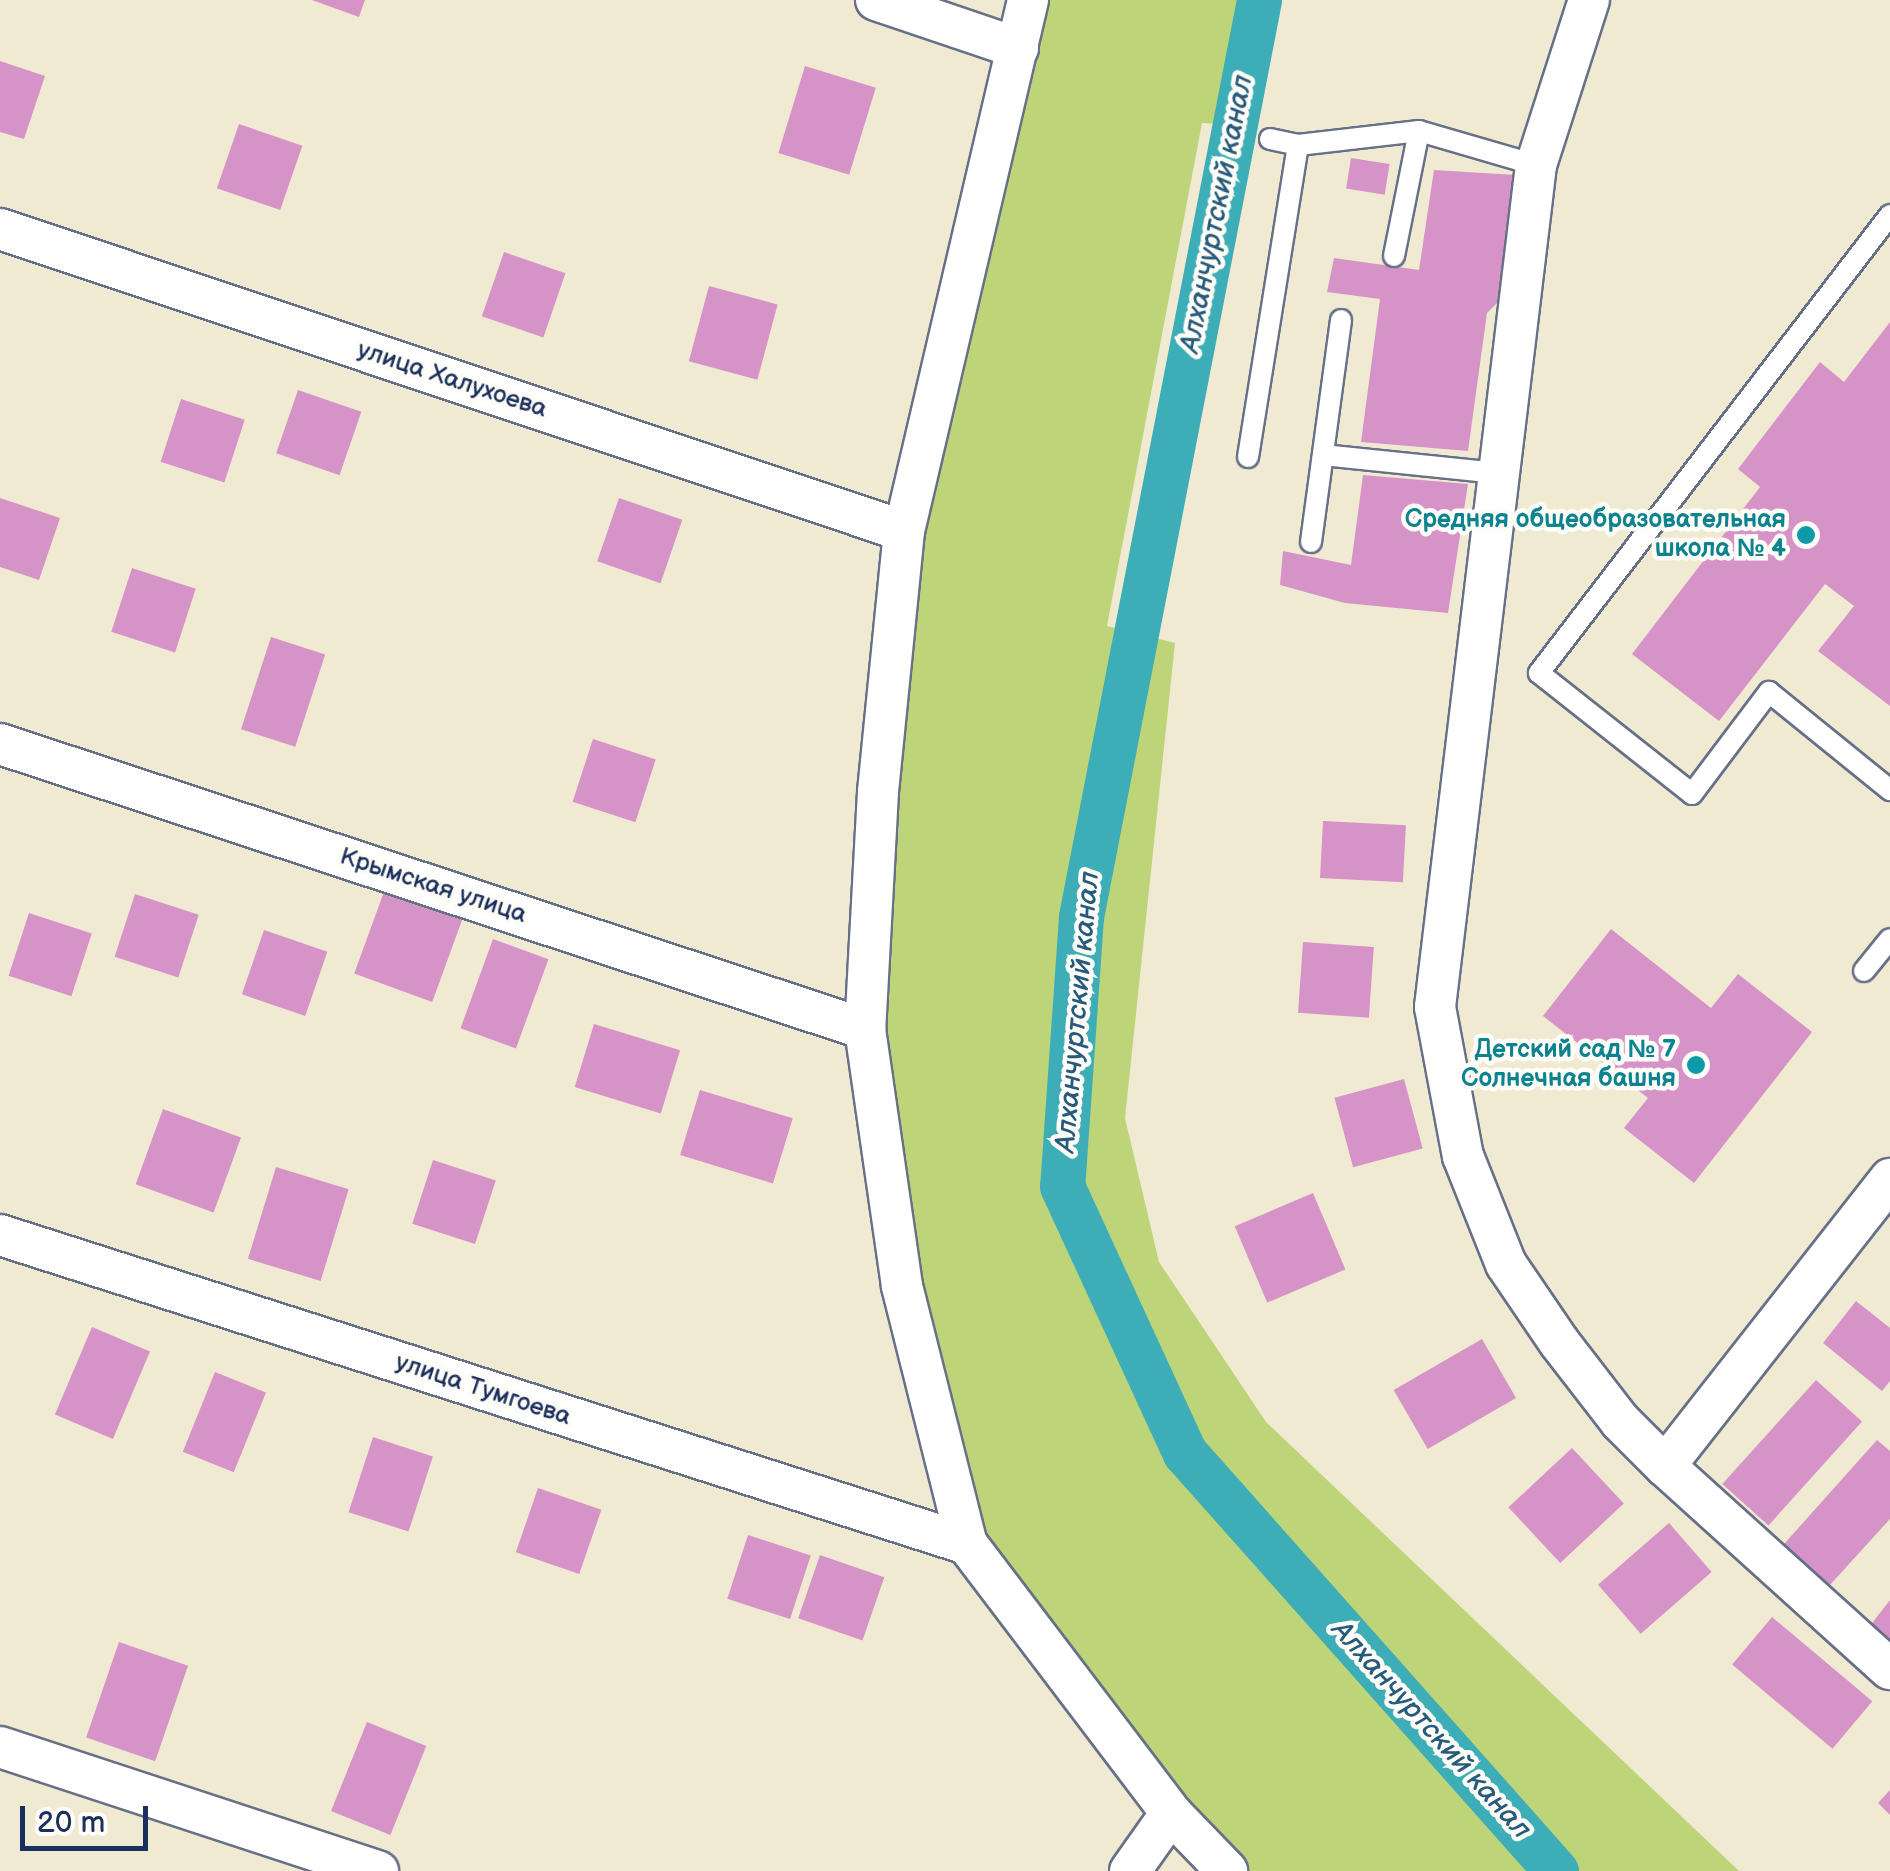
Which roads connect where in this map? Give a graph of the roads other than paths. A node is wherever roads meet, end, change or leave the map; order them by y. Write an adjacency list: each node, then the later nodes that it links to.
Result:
1 (876, 0): 4 (street)
2 (1028, 0): 4 (street)
3 (1588, 0): 8 (street)
4 (1018, 48): 16 (street)
5 (1419, 130): 7 (lane); 8 (lane); 11 (lane)
6 (1270, 139): 7 (lane)
7 (1298, 145): 14 (lane)
8 (1536, 165): 15 (street)
9 (1890, 214): 19 (lane)
10 (0, 229): 16 (street, улица Халухоева)
11 (1394, 256)
12 (1342, 320): 13 (lane)
13 (1322, 455): 15 (lane); 17 (lane)
14 (1248, 457)
15 (1497, 473): 25 (street)
16 (904, 531): 22 (street)
17 (1310, 542)
18 (0, 744): 22 (street, Крымская улица)
19 (1890, 790)
20 (1890, 939): 21 (lane)
21 (1864, 971)
22 (866, 1029): 26 (street)
23 (1890, 1179): 25 (street)
24 (0, 1236): 26 (street, улица Тумгоева)
25 (1665, 1466): 27 (street)
26 (966, 1544): 29 (street)
27 (1890, 1669)
28 (0, 1747): 30 (street)
29 (1171, 1813): 31 (street); 32 (street)
30 (378, 1871)
31 (1130, 1871)
32 (1227, 1871)

